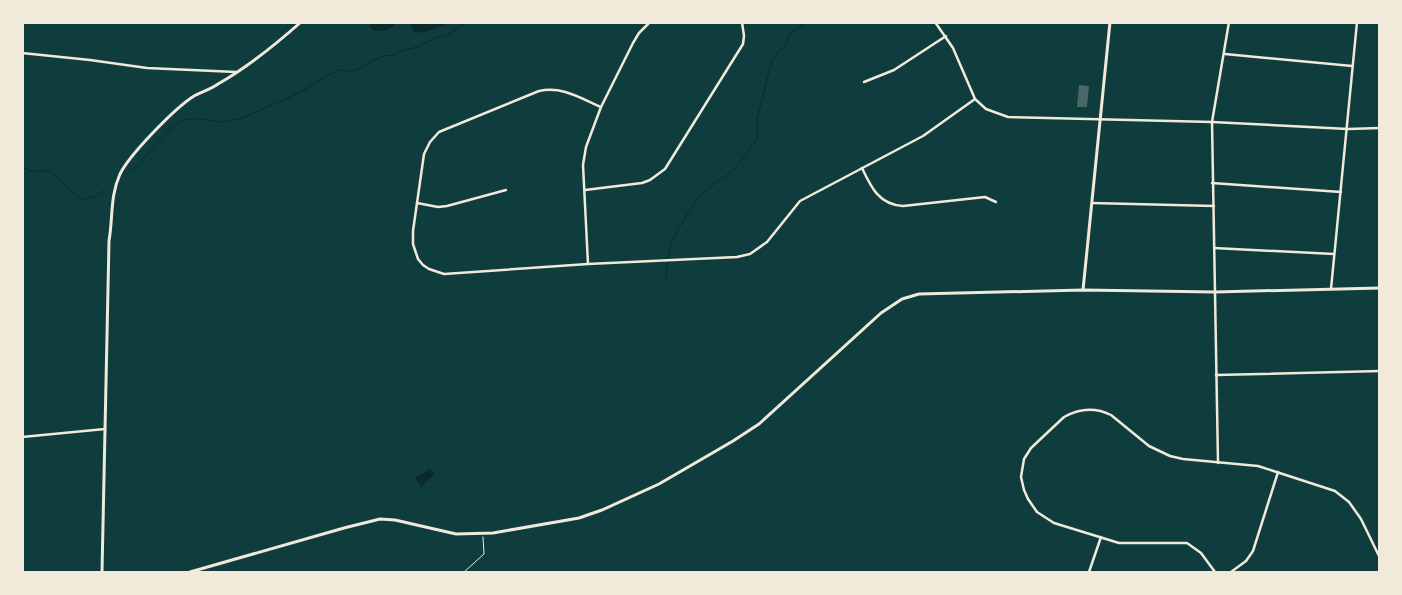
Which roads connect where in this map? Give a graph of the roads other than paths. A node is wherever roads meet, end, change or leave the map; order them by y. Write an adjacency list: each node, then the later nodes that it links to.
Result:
1 (302, 22): 12 (street)
2 (650, 22): 15 (street)
3 (742, 22): 23 (street)
4 (935, 22): 8 (street)
5 (1110, 22): 16 (street)
6 (1229, 22): 10 (street)
7 (1356, 22): 11 (street)
8 (946, 36): 13 (street); 14 (street)
9 (22, 53): 12 (street)
10 (1225, 54): 11 (street); 17 (street)
11 (1352, 66): 19 (street)
12 (236, 72): 38 (street)
13 (864, 82)
14 (975, 99): 16 (street); 20 (street)
15 (601, 107): 23 (street); 26 (street)
16 (1100, 119): 17 (street); 27 (street)
17 (1212, 122): 19 (street); 21 (street)
18 (1380, 128): 19 (street)
19 (1348, 129): 24 (street)
20 (862, 168): 25 (street); 31 (street)
21 (1212, 183): 24 (street); 28 (street)
22 (506, 190): 26 (street)
23 (585, 190): 31 (street)
24 (1341, 192): 30 (street)
25 (996, 202)
26 (417, 203): 31 (street)
27 (1092, 204): 28 (street); 34 (street)
28 (1214, 206): 29 (street)
29 (1214, 248): 30 (street); 35 (street)
30 (1334, 254): 33 (street)
31 (588, 264)
32 (1380, 288): 33 (street)
33 (1331, 289): 35 (street)
34 (1083, 290): 35 (street); 45 (street)
35 (1215, 292): 37 (street)
36 (1380, 371): 37 (street)
37 (1216, 375): 40 (street)
38 (105, 429): 39 (street); 44 (street)
39 (22, 437)
40 (1218, 463): 41 (street); 42 (street)
41 (1278, 472): 43 (street); 48 (street)
42 (1101, 537): 46 (street); 47 (street)
43 (1380, 558)
44 (102, 572)
45 (190, 572)
46 (1089, 572)
47 (1216, 572)
48 (1231, 572)

